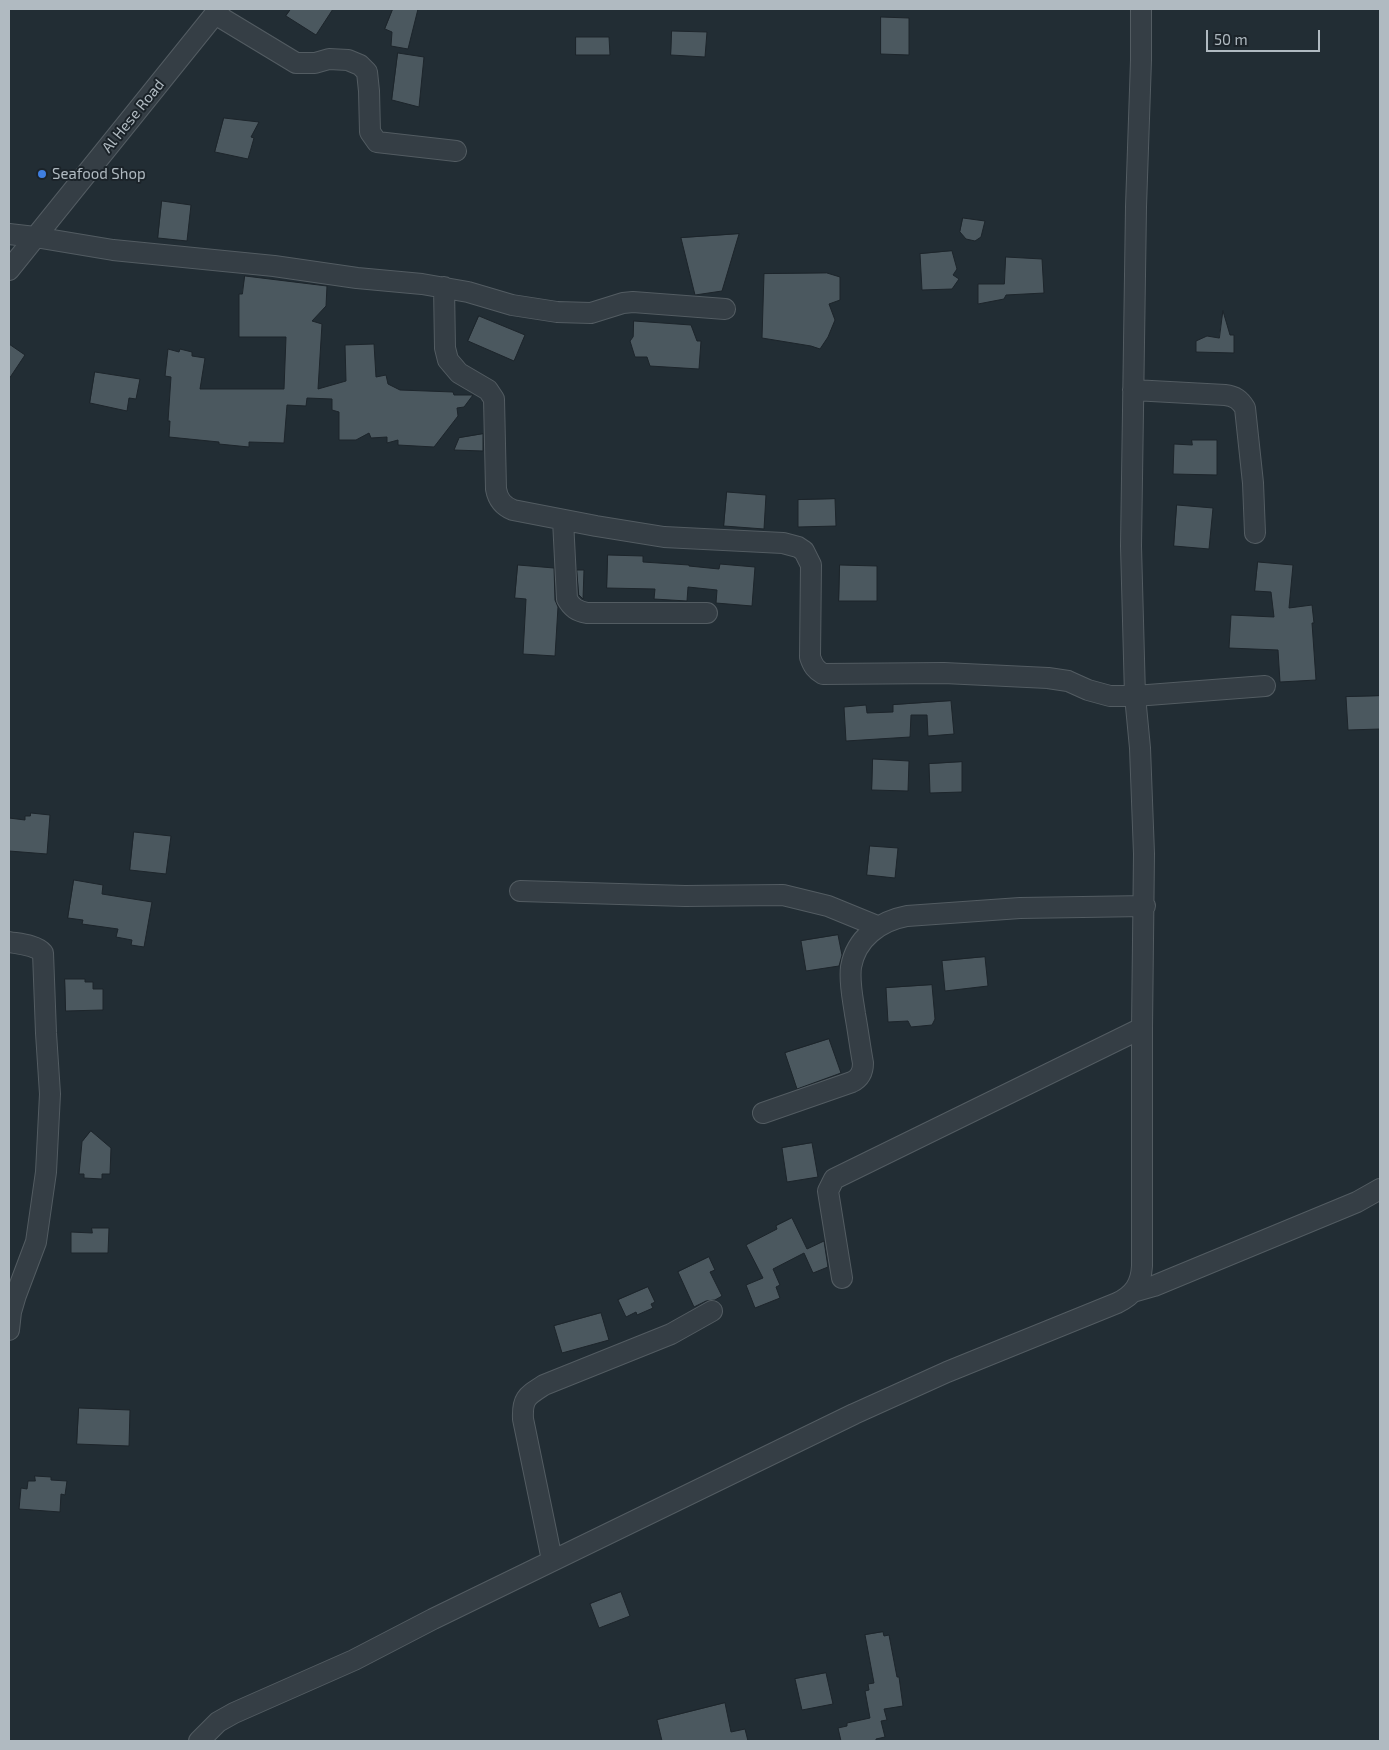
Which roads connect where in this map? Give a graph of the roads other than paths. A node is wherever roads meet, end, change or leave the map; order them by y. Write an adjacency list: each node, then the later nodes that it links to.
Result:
1 (1141, 9): 9 (street)
2 (217, 11): 3 (street); 5 (street, Al Hese Road)
3 (456, 151)
4 (9, 234): 5 (street)
5 (35, 236): 6 (street, Al Hese Road); 7 (street)
6 (9, 270)
7 (444, 287): 8 (street); 10 (street)
8 (725, 309)
9 (1133, 390): 11 (street); 14 (street)
10 (563, 520): 12 (street); 14 (street)
11 (1255, 533)
12 (706, 613)
13 (1265, 686): 14 (street)
14 (1135, 696): 16 (street)
15 (520, 891): 17 (street)
16 (1144, 906): 17 (street); 19 (street)
17 (877, 926): 20 (street)
18 (9, 942): 25 (street)
19 (1142, 1028): 22 (street); 23 (street)
20 (763, 1113)
21 (1380, 1189): 23 (street)
22 (842, 1278)
23 (1133, 1292): 26 (street)
24 (712, 1311): 26 (street)
25 (9, 1330)
26 (552, 1560): 27 (street)
27 (199, 1741)

